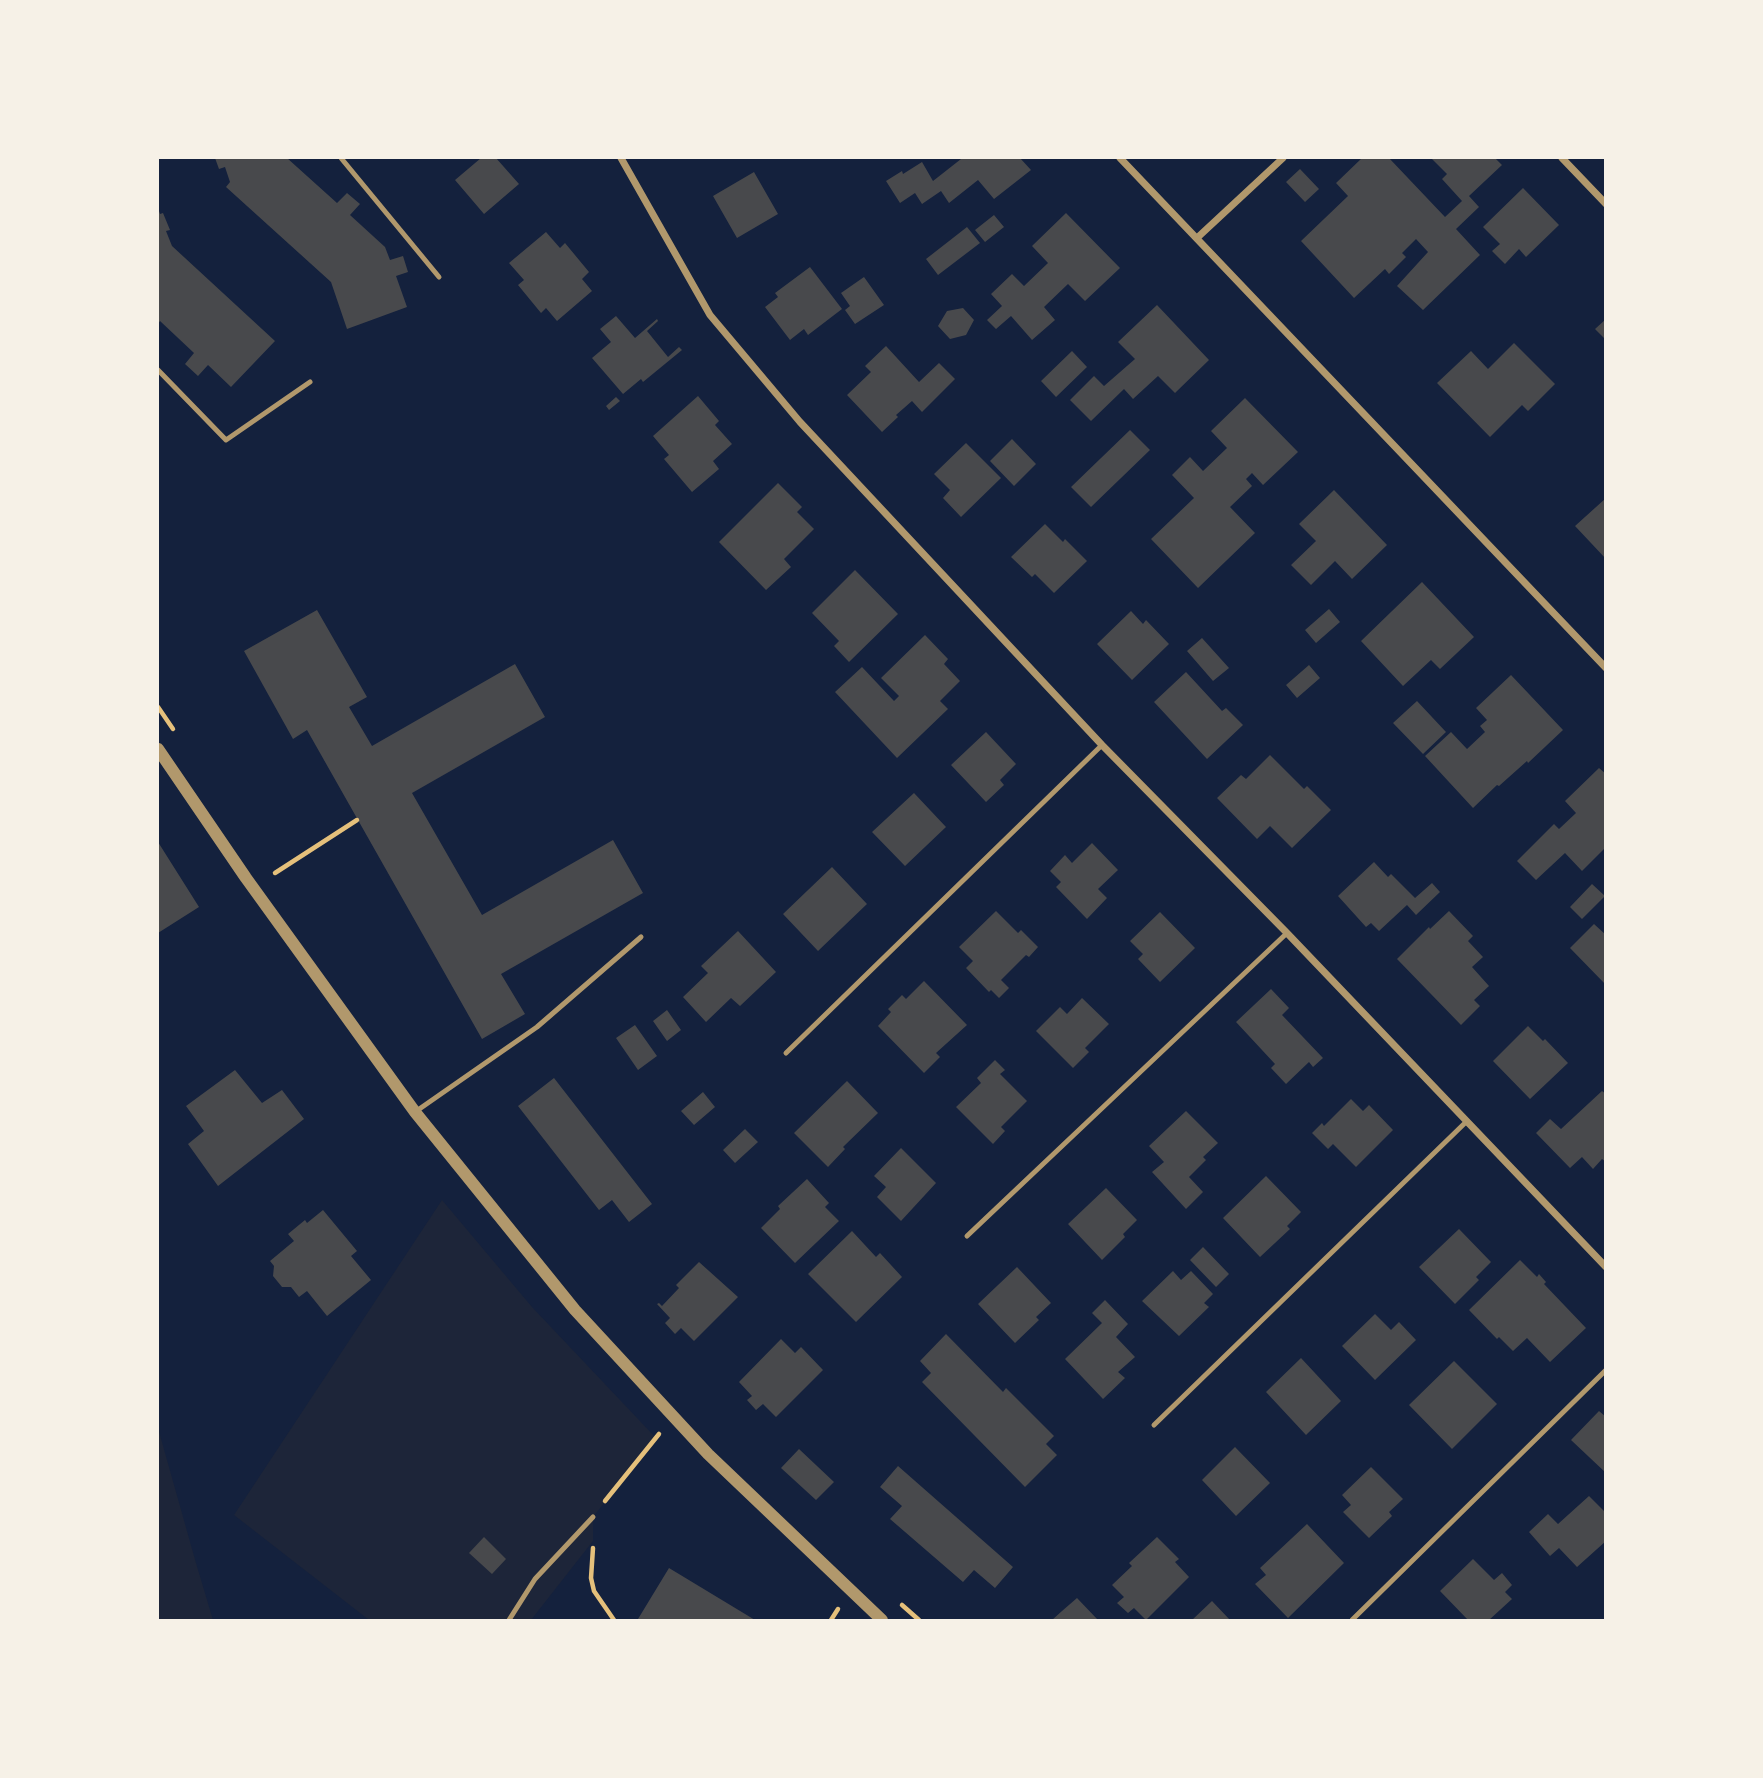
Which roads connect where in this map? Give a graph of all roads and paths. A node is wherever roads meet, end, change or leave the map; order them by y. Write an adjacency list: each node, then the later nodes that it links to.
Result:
1 (341, 158): 8 (lane)
2 (621, 158): 14 (street)
3 (1121, 158): 7 (street)
4 (1283, 158): 7 (street)
5 (1562, 158): 6 (street)
6 (1605, 204)
7 (1197, 238): 11 (street)
8 (439, 277)
9 (158, 370): 10 (lane)
10 (310, 382)
11 (1605, 667)
12 (158, 707): 13 (path)
13 (173, 729)
14 (1102, 745): 20 (street); 22 (lane)
15 (158, 749): 23 (street)
16 (358, 820): 18 (path)
17 (267, 862): 18 (path)
18 (275, 873): 19 (path)
19 (283, 884)
20 (1287, 933): 24 (street); 25 (lane)
21 (640, 937): 23 (lane)
22 (786, 1053)
23 (415, 1112): 28 (street)
24 (1467, 1121): 26 (street); 29 (lane)
25 (967, 1237)
26 (1605, 1267)
27 (1605, 1370): 36 (lane)
28 (673, 1417): 30 (path); 34 (street)
29 (1154, 1425)
30 (593, 1517): 32 (lane); 33 (path)
31 (899, 1602): 35 (path)
32 (509, 1620)
33 (614, 1620)
34 (882, 1620)
35 (919, 1620)
36 (1352, 1620)

